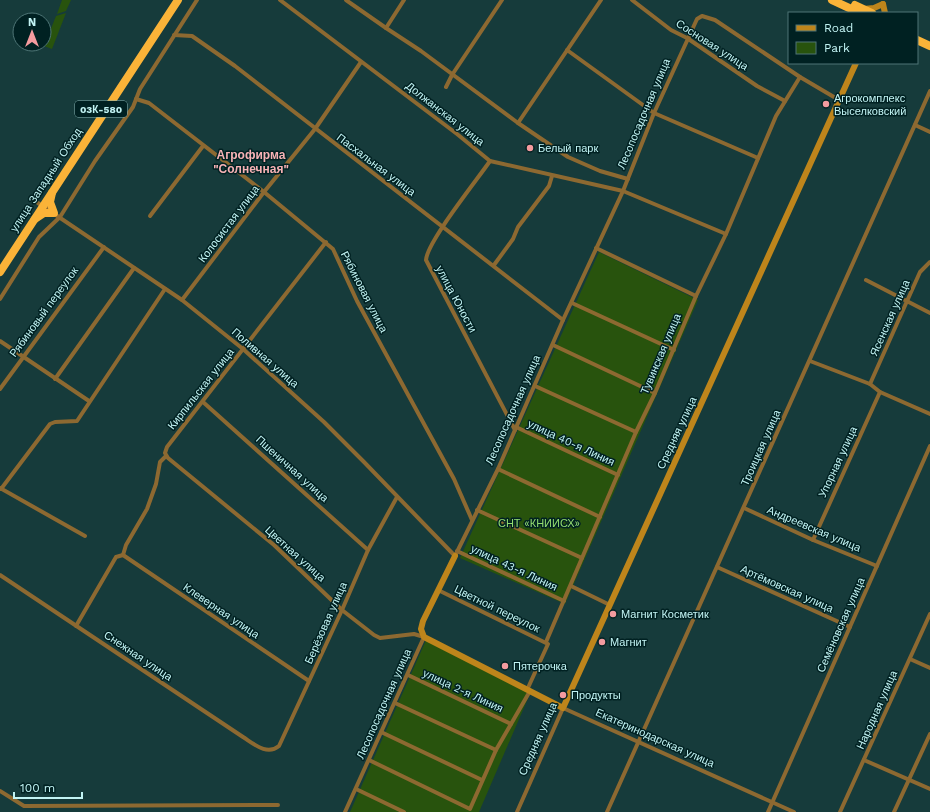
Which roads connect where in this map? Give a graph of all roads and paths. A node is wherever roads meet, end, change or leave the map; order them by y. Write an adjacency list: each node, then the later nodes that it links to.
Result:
1 (173, 0): 46 (highway, улица Западный Обход / 03К-580)
2 (178, 0): 43 (highway, улица Западный Обход / 03К-580)
3 (197, 0): 18 (street)
4 (280, 0): 24 (street, Должанская улица)
5 (346, 0): 16 (street)
6 (404, 0): 16 (street)
7 (502, 0): 26 (street)
8 (601, 0): 23 (street)
9 (632, 0): 19 (street, Сосновая улица)
10 (832, 0): 13 (highway)
11 (845, 0): 13 (highway)
12 (884, 2): 13 (street); 14 (street); 15 (street)
13 (862, 11)
14 (879, 12)
15 (885, 12)
16 (386, 28): 26 (street)
17 (918, 34): 21 (highway)
18 (174, 35): 30 (street); 36 (street, Пасхальная улица)
19 (687, 38): 27 (street, Лесопосадочная улица); 32 (street, Сосновая улица); 33 (street, Лесопосадочная улица)
20 (918, 40): 22 (highway)
21 (930, 40)
22 (930, 46)
23 (566, 50): 33 (street); 34 (street)
24 (361, 62): 36 (street, Колосистая улица); 40 (street, Должанская улица)
25 (856, 64): 31 (street, Средняя улица)
26 (452, 75): 28 (street); 34 (street)
27 (800, 77): 31 (street); 32 (street, Тувинская улица)
28 (446, 87)
29 (930, 91): 35 (street, Троицкая улица)
30 (136, 98): 38 (street, Рябиновая улица); 47 (street)
31 (839, 100): 108 (street, Средняя улица)
32 (785, 101): 39 (street, Тувинская улица)
33 (654, 113): 39 (street); 42 (street, Лесопосадочная улица)
34 (518, 123): 42 (street)
35 (915, 125): 37 (street); 74 (street, Троицкая улица)
36 (315, 129): 45 (street, Колосистая улица); 50 (street, Пасхальная улица)
37 (930, 132)
38 (203, 146): 45 (street, Рябиновая улица); 48 (street)
39 (758, 158): 51 (street, Тувинская улица)
40 (490, 161): 41 (street, Должанская улица); 50 (street, улица Юности)
41 (552, 176): 44 (street, Должанская улица); 57 (street)
42 (628, 179): 44 (street, Лесопосадочная улица)
43 (52, 190): 46 (highway, улица Западный Обход / 03К-580); 47 (highway)
44 (623, 191): 51 (street, Должанская улица); 54 (street, Лесопосадочная улица)
45 (264, 192): 52 (street, Рябиновая улица); 64 (street, Колосистая улица)
46 (40, 204): 47 (street, Поливная улица); 49 (highway, улица Западный Обход / 03К-580); 56 (highway, улица Западный Обход / 03К-580)
47 (57, 215): 49 (highway); 53 (street, Поливная улица); 63 (street)
48 (150, 216)
49 (33, 221): 59 (highway, улица Западный Обход / 03К-580)
50 (443, 227): 57 (street, Пасхальная улица); 84 (street, улица Юности)
51 (726, 234): 62 (street, Тувинская улица)
52 (326, 242): 71 (street, Кирпильская улица); 95 (street, Рябиновая улица)
53 (104, 247): 58 (street, Поливная улица); 73 (street, Рябиновый переулок)
54 (596, 248): 62 (street); 66 (street, Лесопосадочная улица)
55 (930, 262): 65 (street, Ясенская улица)
56 (0, 263)
57 (494, 265): 68 (street, Пасхальная улица)
58 (134, 268): 61 (street, Поливная улица); 75 (street)
59 (0, 272)
60 (866, 280): 65 (street)
61 (165, 289): 64 (street, Поливная улица); 81 (street)
62 (696, 296): 72 (street, Тувинская улица)
63 (0, 299)
64 (182, 300): 71 (street, Поливная улица)
65 (906, 302): 67 (street); 76 (street, Ясенская улица)
66 (572, 303): 68 (street, Лесопосадочная улица); 72 (street)
67 (930, 313)
68 (563, 320): 70 (street, Лесопосадочная улица)
69 (0, 341): 73 (street)
70 (553, 345): 77 (street, Лесопосадочная улица); 80 (street)
71 (243, 349): 82 (street, Кирпильская улица); 91 (street, Поливная улица)
72 (674, 350): 80 (street, Тувинская улица)
73 (22, 356): 75 (street); 78 (street, Рябиновый переулок)
74 (810, 361): 76 (street); 92 (street, Троицкая улица)
75 (55, 379): 81 (street)
76 (870, 384): 79 (street)
77 (534, 386): 84 (street, Лесопосадочная улица); 85 (street)
78 (0, 389)
79 (880, 392): 83 (street); 97 (street, Упорная улица)
80 (655, 393): 85 (street, Тувинская улица)
81 (89, 401): 90 (street)
82 (203, 402): 87 (street, Кирпильская улица); 98 (street, Пшеничная улица)
83 (930, 414)
84 (516, 428): 88 (street, Лесопосадочная улица); 89 (street, улица 40-я Линия)
85 (636, 432): 89 (street, Тувинская улица)
86 (930, 446): 102 (street, Семёновская улица)
87 (166, 455): 100 (street, Кирпильская улица); 109 (street, Цветная улица)
88 (498, 469): 93 (street, Лесопосадочная улица); 94 (street)
89 (618, 475): 94 (street, Тувинская улица)
90 (1, 488): 96 (street)
91 (397, 497): 98 (street, Берёзовая улица); 99 (street, Поливная улица)
92 (744, 508): 97 (street, Андреевская улица); 103 (street, Троицкая улица)
93 (477, 510): 95 (street, Лесопосадочная улица); 101 (street)
94 (600, 517): 101 (street, Тувинская улица)
95 (472, 520): 99 (street, Лесопосадочная улица)
96 (85, 536)
97 (813, 540): 102 (street, Андреевская улица)
98 (368, 550): 109 (street, Берёзовая улица)
99 (456, 554): 106 (street, Лесопосадочная улица); 107 (street, улица 43-я Линия)
100 (123, 555): 111 (street); 118 (street, Клеверная улица)
101 (582, 558): 105 (street, Тувинская улица)
102 (877, 566): 112 (street, Семёновская улица)
103 (717, 567): 112 (street, Артёмовская улица); 125 (street, Троицкая улица)
104 (0, 575): 111 (street, Снежная улица)
105 (571, 586): 107 (street, Тувинская улица); 108 (street)
106 (438, 590): 113 (street, Лесопосадочная улица); 114 (street, Цветной переулок)
107 (564, 602): 114 (street, Тувинская улица)
108 (610, 605): 121 (street, Средняя улица)
109 (342, 610): 113 (street, Цветная улица); 118 (street, Берёзовая улица)
110 (930, 614): 115 (street, Народная улица)
111 (76, 626): 127 (street, Снежная улица)
112 (850, 627): 135 (street, Семёновская улица)
113 (424, 637): 117 (street, Лесопосадочная улица); 119 (street, Екатеринодарская улица)
114 (547, 643): 119 (street, Тувинская улица)
115 (910, 659): 116 (street); 129 (street, Народная улица)
116 (930, 668)
117 (408, 675): 120 (street, Лесопосадочная улица); 122 (street, улица 2-я Линия)
118 (309, 681): 127 (street, Берёзовая улица)
119 (528, 690): 121 (street, Екатеринодарская улица); 122 (street, Тувинская улица)
120 (395, 703): 123 (street, Лесопосадочная улица); 126 (street)
121 (563, 708): 125 (street, Екатеринодарская улица); 139 (street, Средняя улица)
122 (511, 724): 126 (street, Тувинская улица)
123 (381, 732): 128 (street, Лесопосадочная улица); 131 (street)
124 (930, 734): 130 (street)
125 (639, 742): 135 (street, Екатеринодарская улица); 140 (street, Троицкая улица)
126 (496, 750): 131 (street, Тувинская улица)
127 (267, 751)
128 (369, 760): 131 (street, Тувинская улица); 133 (street, Лесопосадочная улица)
129 (864, 760): 130 (street); 143 (street, Народная улица)
130 (909, 779): 132 (street); 144 (street)
131 (482, 780)
132 (930, 789)
133 (356, 790): 137 (street, Лесопосадочная улица); 138 (street)
134 (0, 791): 136 (street)
135 (773, 802): 141 (street, Семёновская улица); 142 (street, Екатеринодарская улица)
136 (278, 805)
137 (345, 812)
138 (404, 812)
139 (517, 812)
140 (606, 812)
141 (768, 812)
142 (794, 812)
143 (840, 812)
144 (894, 812)

